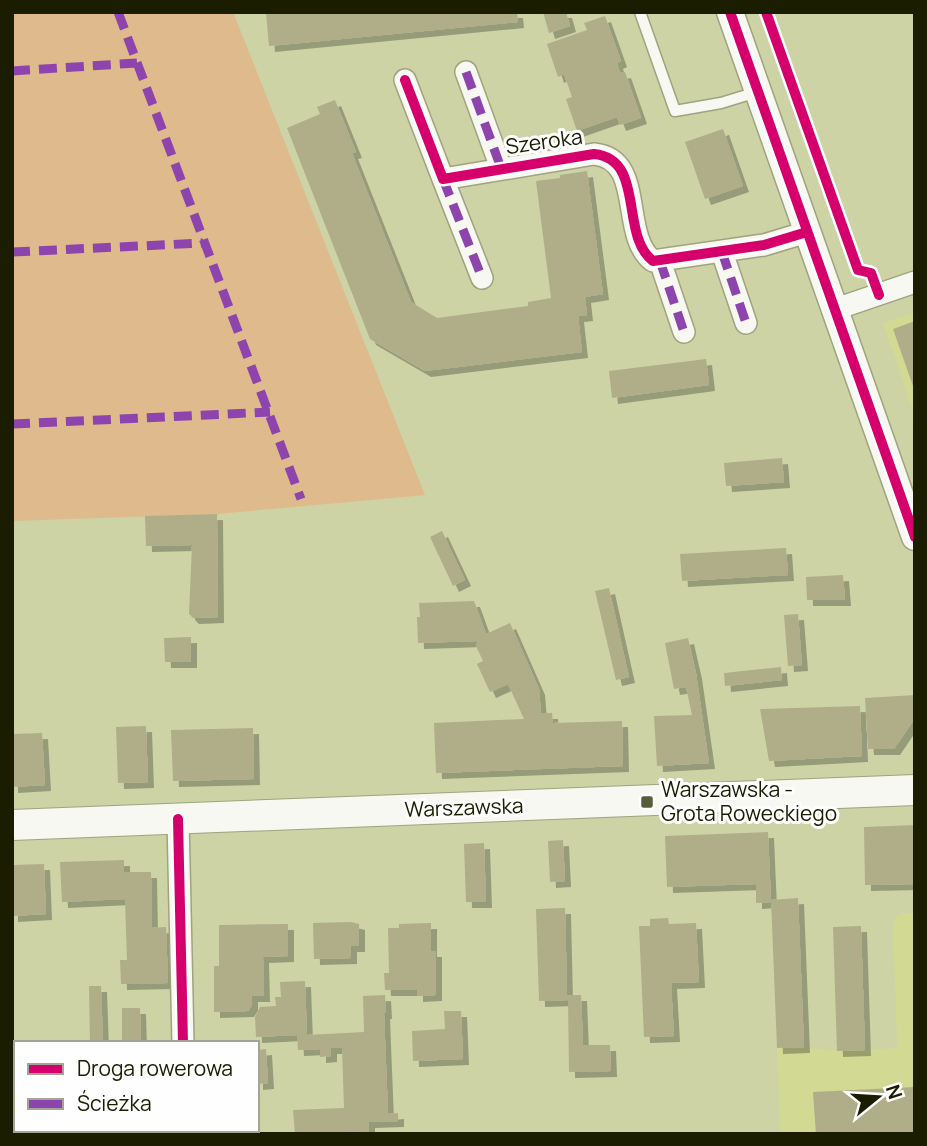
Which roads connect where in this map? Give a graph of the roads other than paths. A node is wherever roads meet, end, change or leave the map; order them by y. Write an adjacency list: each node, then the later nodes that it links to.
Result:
1 (640, 12): 5 (lane)
2 (730, 12): 5 (street)
3 (466, 72): 6 (street, Szeroka)
4 (405, 80): 7 (street)
5 (758, 92): 8 (street)
6 (501, 168): 7 (street, Szeroka); 10 (street, Szeroka)
7 (443, 179): 11 (street)
8 (807, 232): 9 (street); 13 (street)
9 (722, 252): 10 (street); 14 (street)
10 (660, 261): 15 (street, Szeroka)
11 (482, 278)
12 (915, 282): 13 (street)
13 (833, 310): 16 (street)
14 (746, 323)
15 (684, 332)
16 (915, 537)
17 (912, 789): 18 (main road, Warszawska)
18 (178, 819): 19 (main road, Warszawska); 20 (street)
19 (12, 825)
20 (183, 1041)

